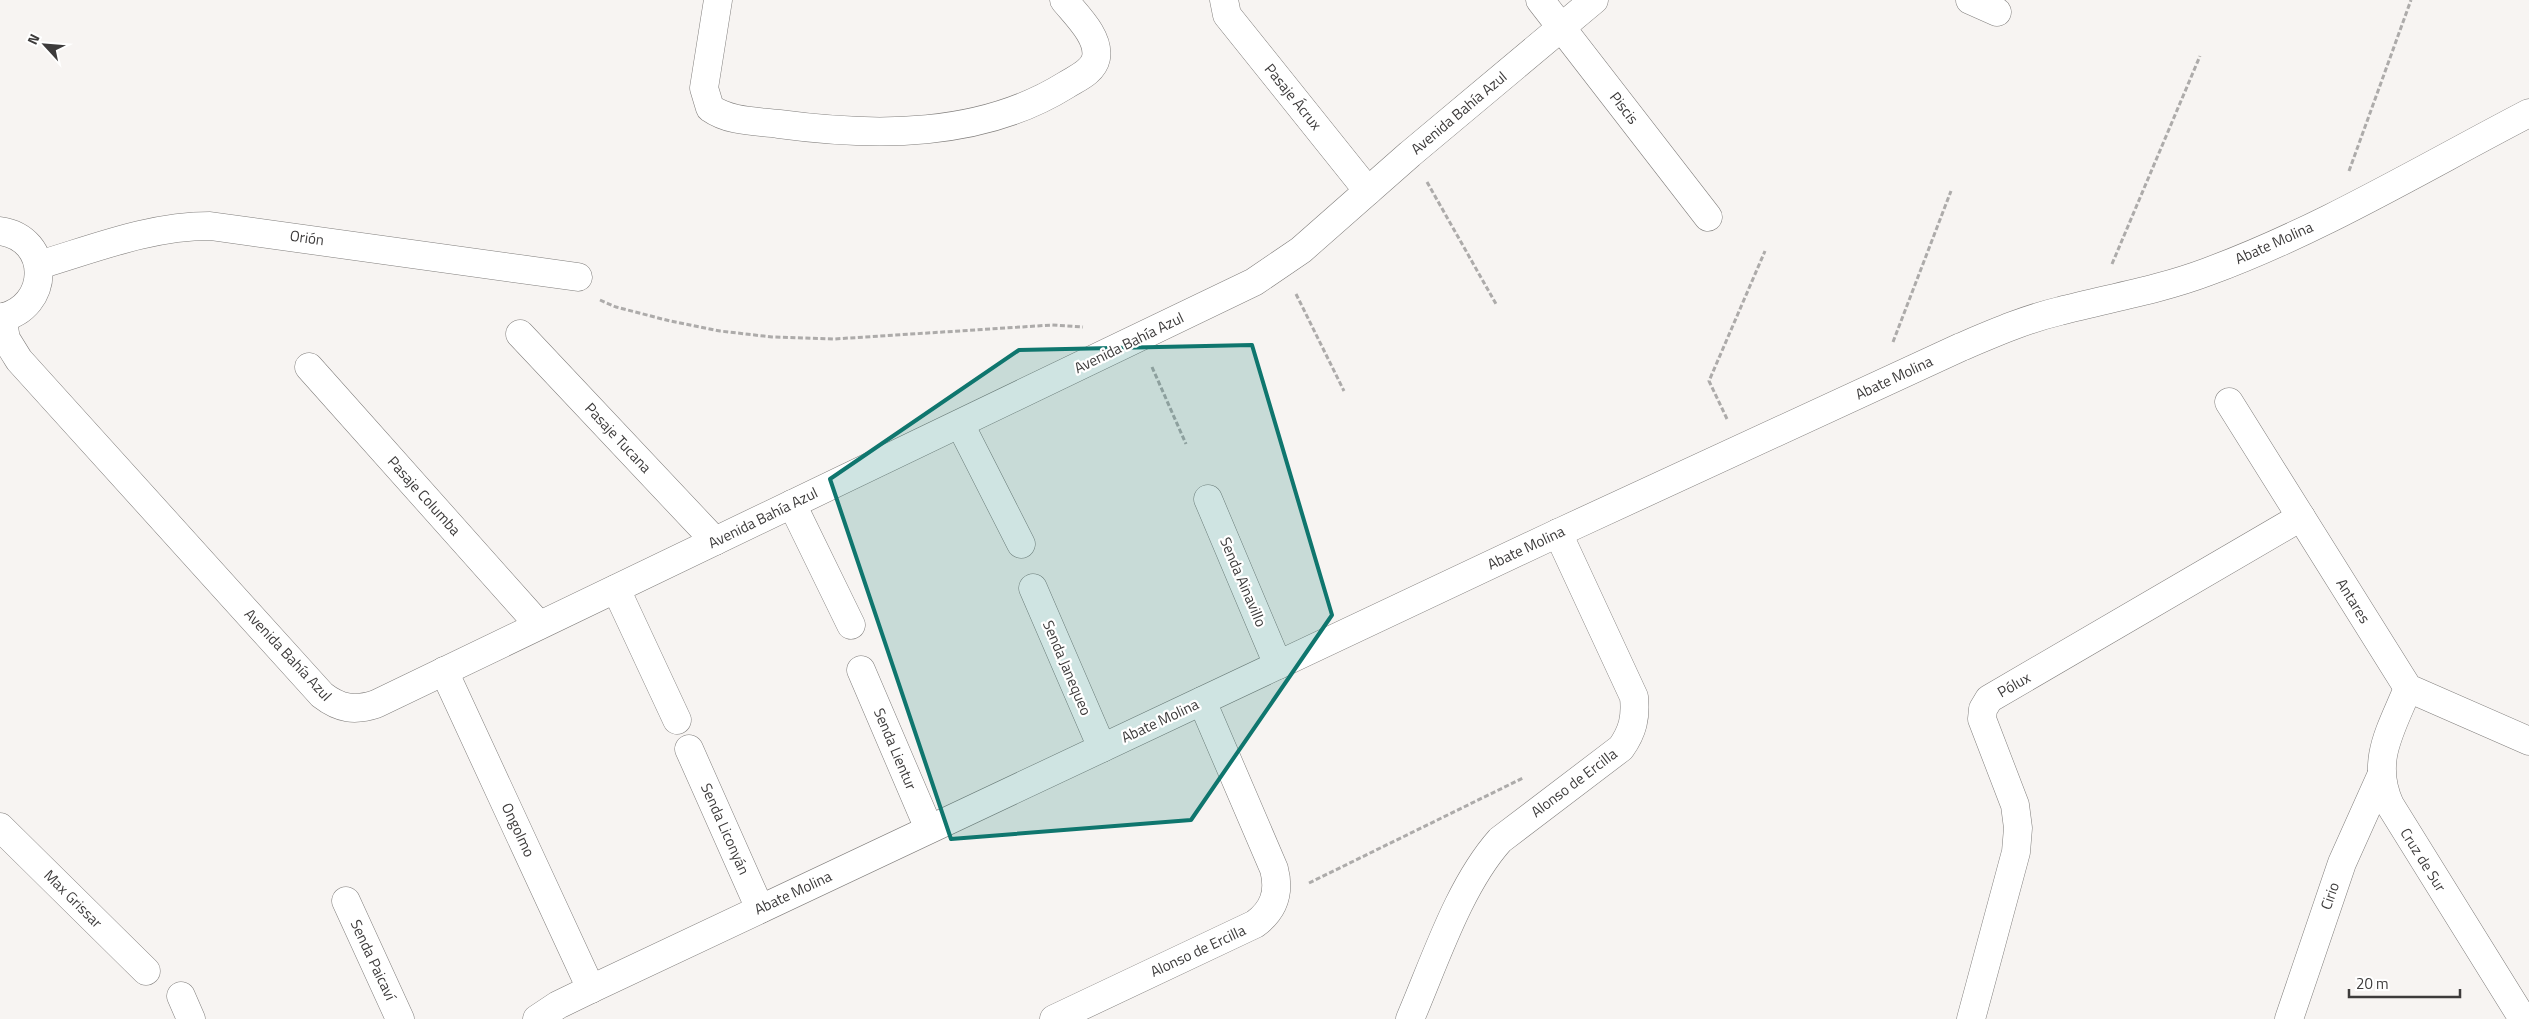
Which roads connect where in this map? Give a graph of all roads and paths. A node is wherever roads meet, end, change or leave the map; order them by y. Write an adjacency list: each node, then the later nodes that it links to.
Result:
1 (718, 0): 2 (street)
2 (1064, 0)
3 (1224, 0): 13 (street, Pasaje Ácrux)
4 (1540, 0): 9 (street, Piscis)
5 (1594, 0): 9 (street, Avenida Bahía Azul)
6 (1970, 0): 8 (street)
7 (2411, 0): 16 (path)
8 (1997, 12)
9 (1562, 27): 12 (street, Avenida Bahía Azul); 15 (street, Piscis)
10 (2200, 56): 22 (path)
11 (2529, 113): 16 (street, Abate Molina)
12 (1410, 154): 13 (street, Avenida Bahía Azul); 23 (path)
13 (1368, 190): 19 (street, Avenida Bahía Azul)
14 (1951, 191): 28 (path)
15 (1708, 217)
16 (2332, 217): 22 (street, Abate Molina)
17 (0, 231): 20 (street)
18 (1765, 251): 33 (path)
19 (1282, 264): 26 (street, Avenida Bahía Azul); 29 (path)
20 (39, 265): 21 (street, Orión); 24 (street, Avenida Bahía Azul)
21 (578, 277): 26 (path)
22 (2096, 302): 28 (street, Abate Molina)
23 (1496, 304)
24 (1, 318): 46 (street, Avenida Bahía Azul)
25 (520, 334): 38 (street, Pasaje Tucana)
26 (1139, 338): 31 (street, Avenida Bahía Azul); 32 (path)
27 (309, 367): 43 (street, Pasaje Columba)
28 (1876, 386): 33 (street, Abate Molina)
29 (1344, 391)
30 (2228, 402): 36 (street, Antares)
31 (960, 424): 35 (street, Avenida Bahía Azul); 39 (street)
32 (1186, 444)
33 (1741, 449): 37 (street, Abate Molina)
34 (1208, 499): 44 (street, Senda Ainavillo)
35 (792, 504): 38 (street, Avenida Bahía Azul); 42 (street)
36 (2301, 517): 47 (street, Antares); 66 (street, Pólux)
37 (1558, 533): 44 (street, Abate Molina); 65 (street, Alonso de Ercilla)
38 (715, 541): 41 (street, Avenida Bahía Azul)
39 (1021, 544)
40 (1033, 588): 51 (street, Senda Janequeo)
41 (616, 589): 43 (street, Avenida Bahía Azul); 49 (street)
42 (850, 625)
43 (539, 626): 46 (street, Avenida Bahía Azul)
44 (1278, 665): 48 (street, Abate Molina)
45 (861, 670): 56 (street, Senda Lientur)
46 (444, 671): 61 (street, Ongolmo)
47 (2408, 688): 50 (street); 54 (street, Cruz de Sur)
48 (1202, 701): 51 (street, Abate Molina); 57 (street)
49 (677, 720)
50 (2529, 741)
51 (1102, 748): 56 (street, Abate Molina)
52 (689, 749): 59 (street, Senda Liconyán)
53 (1529, 775): 57 (path)
54 (2380, 776): 67 (street, Cirio); 68 (street, Cruz de Sur)
55 (0, 827): 60 (street, Max Grissar)
56 (929, 829): 59 (street, Abate Molina)
57 (1274, 900): 64 (street, Alonso de Ercilla)
58 (346, 901): 62 (street, Senda Paicaví)
59 (760, 909): 61 (street, Abate Molina)
60 (146, 971)
61 (591, 988): 63 (street, Abate Molina)
62 (400, 1019)
63 (537, 1019)
64 (1054, 1019)
65 (1410, 1019)
66 (1971, 1019)
67 (2289, 1019)
68 (2523, 1019)

